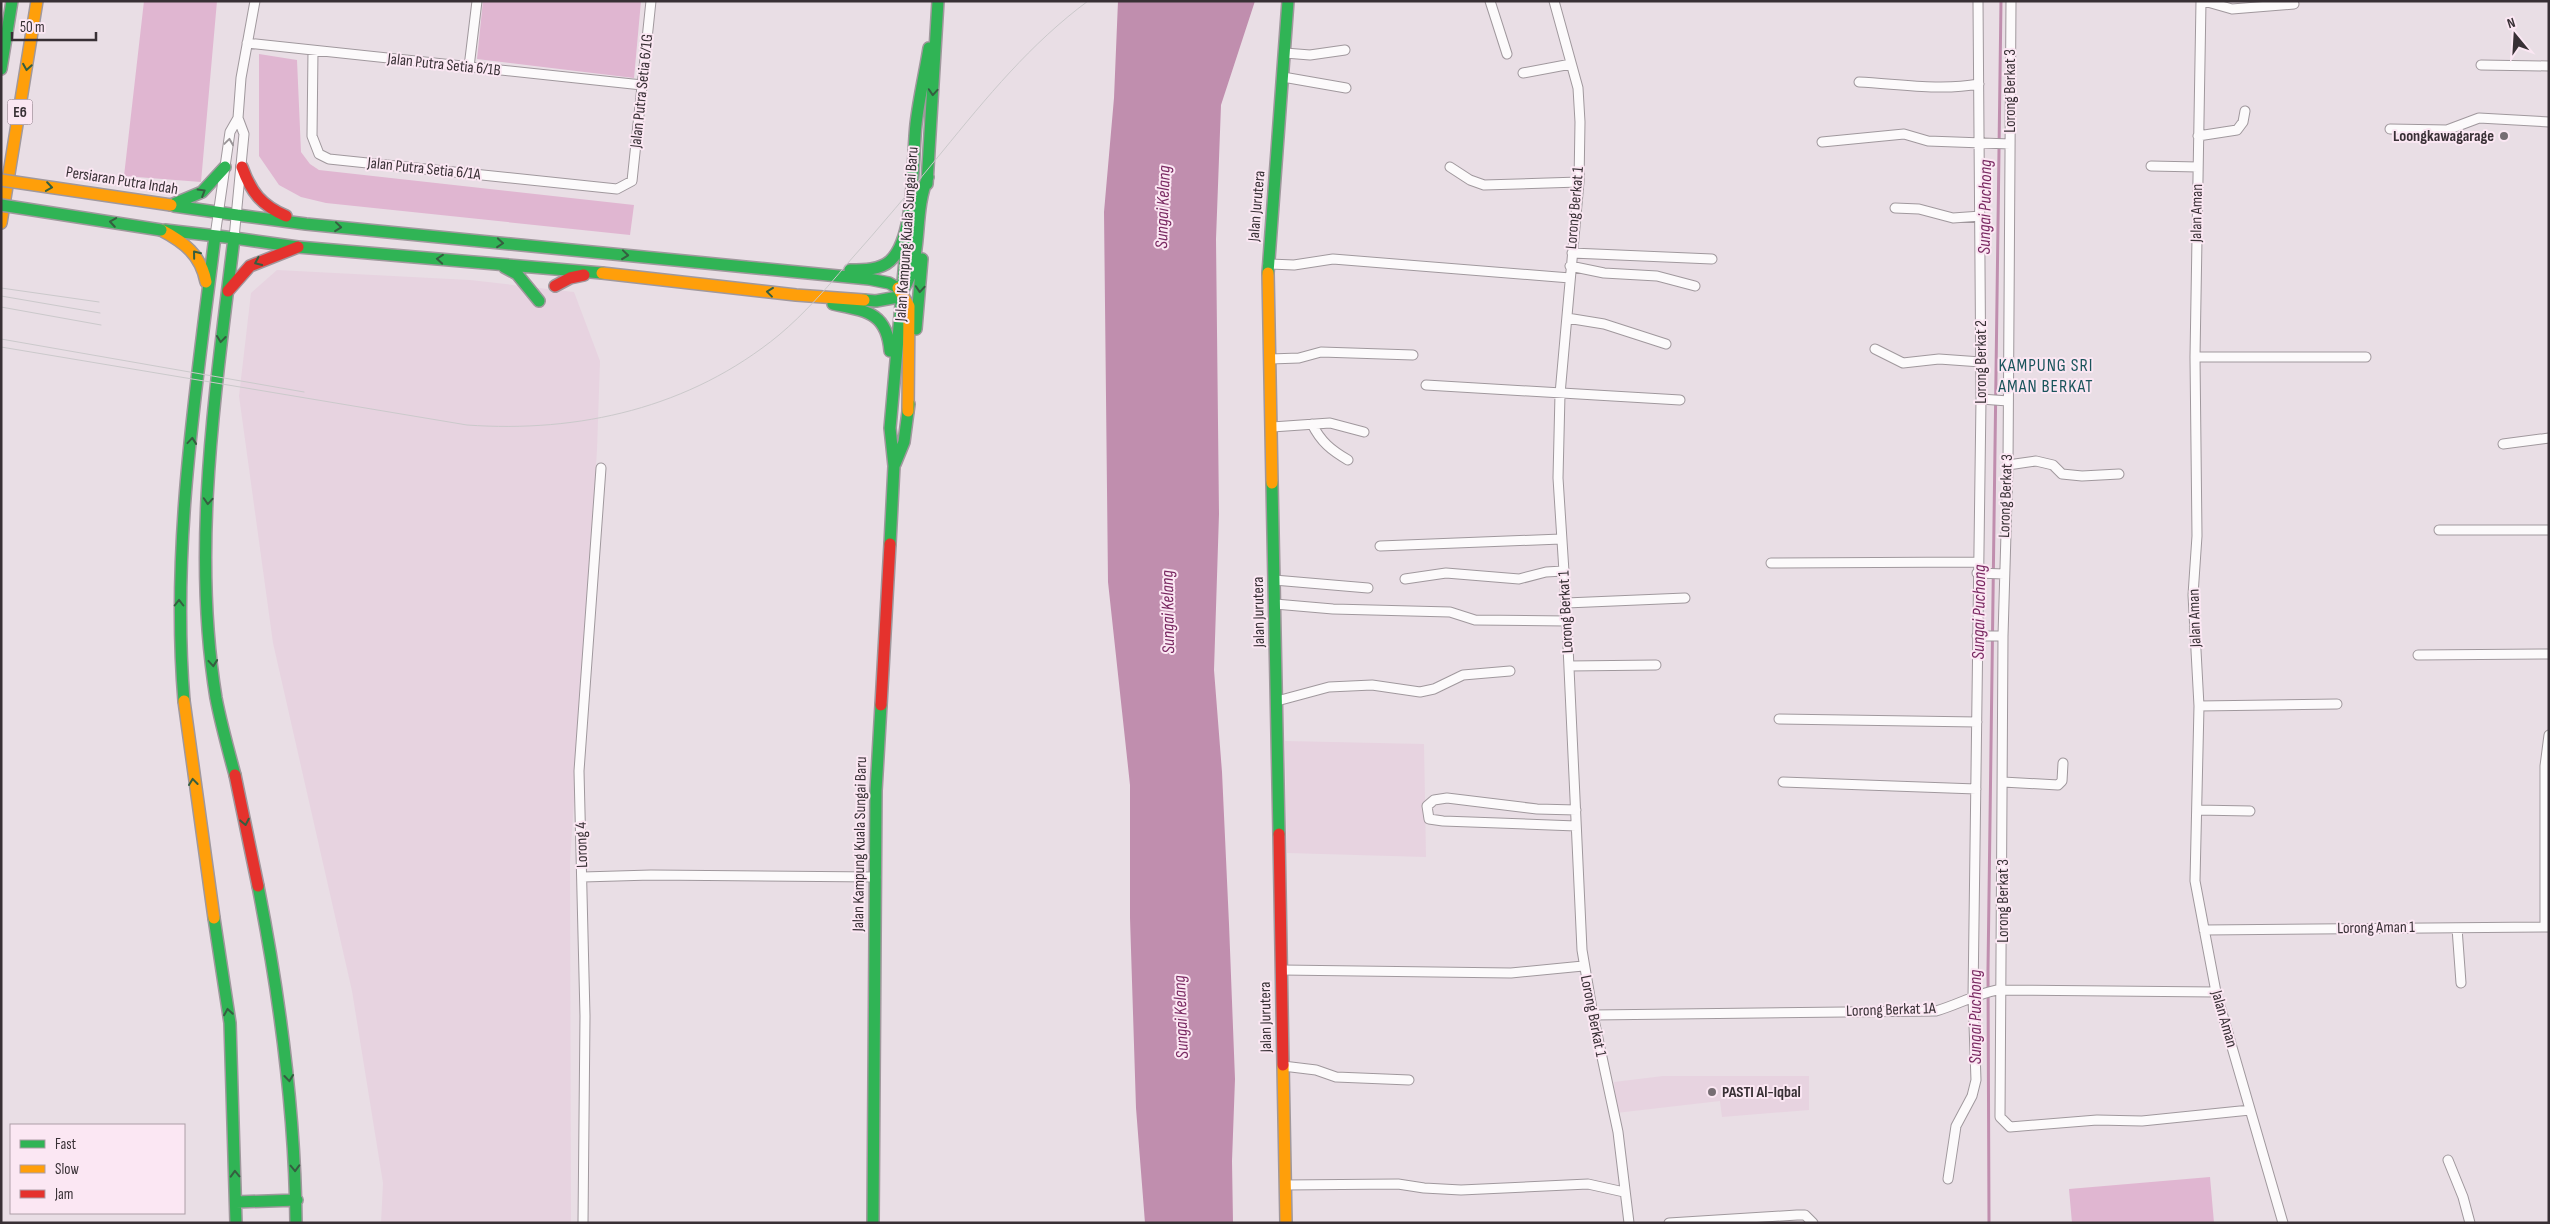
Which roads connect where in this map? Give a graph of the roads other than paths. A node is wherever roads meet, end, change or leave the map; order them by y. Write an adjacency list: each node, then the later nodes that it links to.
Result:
1 (12, 1): 24 (main road)
2 (37, 1): 54 (main road, E6, one-way to 54)
3 (254, 1): 15 (street)
4 (477, 1): 23 (street)
5 (650, 1): 29 (street, Jalan Putra Setia 6/1G)
6 (938, 1): 14 (main road, Jalan Kampung Kuala Sungai Baru)
7 (1288, 1): 18 (main road, Jalan Jurutera)
8 (1490, 1): 19 (street)
9 (1554, 1): 20 (street, Lorong Berkat 1)
10 (1978, 1): 28 (street, Lorong Berkat 2)
11 (2011, 1): 38 (street, Lorong Berkat 3)
12 (2203, 1): 13 (street); 35 (street, Jalan Aman)
13 (2294, 4)
14 (936, 22): 44 (main road, Jalan Kampung Kuala Sungai Baru, one-way to 44); 56 (main road, Jalan Kampung Kuala Sungai Baru)
15 (247, 43): 17 (street, Jalan Putra Setia 6/1B); 32 (street)
16 (1345, 50): 18 (street)
17 (313, 51): 23 (street, Jalan Putra Setia 6/1B); 46 (street, Jalan Putra Setia 6/1A)
18 (1285, 53): 26 (main road, Jalan Jurutera)
19 (1507, 54)
20 (1571, 64): 25 (street); 47 (street, Lorong Berkat 1)
21 (2481, 65): 22 (street)
22 (2549, 66)
23 (469, 67): 29 (street, Jalan Putra Setia 6/1B)
24 (1, 69)
25 (1523, 72)
26 (1283, 77): 30 (street); 66 (main road, Jalan Jurutera)
27 (1859, 82): 28 (street)
28 (1979, 84): 37 (street, Lorong Berkat 2)
29 (642, 85): 46 (street, Jalan Putra Setia 6/1G)
30 (1346, 88)
31 (2245, 111): 35 (street)
32 (238, 118): 40 (street, one-way to 32); 41 (street)
33 (2549, 122): 34 (street)
34 (2390, 129)
35 (2198, 136): 43 (street, Jalan Aman)
36 (1822, 142): 37 (street)
37 (1984, 142): 38 (street); 53 (street, Lorong Berkat 2)
38 (2008, 144): 91 (street, Lorong Berkat 3)
39 (2151, 166): 43 (street)
40 (225, 167): 49 (main road, one-way to 40); 51 (street)
41 (242, 167): 52 (street); 55 (main road)
42 (1450, 167): 47 (street)
43 (2198, 167): 83 (street, Jalan Aman)
44 (928, 177): 75 (main road); 92 (main road, Jalan Kampung Kuala Sungai Baru, one-way to 92)
45 (1, 180): 49 (main road, Persiaran Putra Indah, one-way to 49, bridge)
46 (632, 181)
47 (1579, 182): 63 (street, Lorong Berkat 1)
48 (1, 205): 57 (main road, one-way to 48, bridge)
49 (171, 205): 51 (main road, Persiaran Putra Indah)
50 (1895, 208): 53 (street)
51 (219, 212): 52 (main road, Persiaran Putra Indah); 58 (street)
52 (237, 215): 55 (main road, Persiaran Putra Indah); 59 (street)
53 (1981, 216): 86 (street, Lorong Berkat 2)
54 (1, 223)
55 (306, 224): 60 (main road, one-way to 60)
56 (908, 226): 69 (main road); 75 (main road, Jalan Kampung Kuala Sungai Baru)
57 (161, 230): 58 (main road); 76 (main road, one-way to 57)
58 (215, 236): 59 (main road); 76 (main road)
59 (234, 238): 61 (main road); 74 (main road)
60 (527, 245): 62 (main road); 68 (main road)
61 (298, 247): 65 (main road, one-way to 61); 74 (main road, one-way to 74)
62 (576, 250): 68 (main road); 69 (main road, one-way to 69)
63 (1572, 253): 64 (street); 67 (street, Lorong Berkat 1)
64 (1712, 259)
65 (496, 263): 68 (main road); 78 (main road)
66 (1268, 264): 71 (street); 85 (main road, Jalan Jurutera)
67 (1570, 266): 71 (street, Lorong Berkat 1); 73 (street)
68 (548, 268): 70 (main road)
69 (792, 271): 75 (main road)
70 (596, 272): 72 (main road); 77 (main road, one-way to 70)
71 (1570, 278): 79 (street, Lorong Berkat 1)
72 (555, 286)
73 (1695, 286)
74 (228, 291): 160 (main road, one-way to 160)
75 (903, 292): 77 (main road); 92 (main road); 95 (main road, Jalan Kampung Kuala Sungai Baru)
76 (207, 294): 161 (main road, one-way to 76)
77 (796, 295): 95 (main road)
78 (539, 301)
79 (1567, 318): 80 (street); 88 (street, Lorong Berkat 1)
80 (1666, 344)
81 (1875, 349): 86 (street)
82 (1413, 355): 85 (street)
83 (2195, 356): 84 (street); 129 (street, Jalan Aman)
84 (2366, 357)
85 (1270, 359): 94 (main road, Jalan Jurutera)
86 (1981, 362): 89 (street, Lorong Berkat 2)
87 (1426, 385): 88 (street)
88 (1560, 394): 90 (street); 106 (street, Lorong Berkat 1)
89 (1981, 399): 91 (street); 108 (street, Lorong Berkat 2)
90 (1680, 400)
91 (2008, 401): 100 (street, Lorong Berkat 3)
92 (908, 411): 101 (main road, Jalan Kampung Kuala Sungai Baru)
93 (1312, 424): 94 (street); 96 (street); 99 (street)
94 (1272, 427): 114 (main road, Jalan Jurutera)
95 (890, 428): 101 (main road, Jalan Kampung Kuala Sungai Baru)
96 (1364, 432)
97 (2549, 438): 98 (street)
98 (2503, 444)
99 (1348, 460)
100 (2008, 465): 103 (street); 112 (street, Lorong Berkat 3)
101 (894, 466): 141 (main road, Jalan Kampung Kuala Sungai Baru)
102 (601, 468): 142 (street, Lorong 4)
103 (2119, 474)
104 (2439, 530): 105 (street)
105 (2549, 530)
106 (1562, 539): 107 (street); 110 (street, Lorong Berkat 1)
107 (1380, 546)
108 (1977, 562): 109 (street); 111 (street, Lorong Berkat 2)
109 (1770, 563)
110 (1563, 571): 113 (street); 117 (street, Lorong Berkat 1)
111 (1977, 572): 112 (street); 120 (street, Lorong Berkat 2)
112 (2004, 574): 121 (street, Lorong Berkat 3)
113 (1405, 579)
114 (1274, 580): 115 (street); 118 (main road, Jalan Jurutera)
115 (1368, 588)
116 (1685, 598): 117 (street)
117 (1566, 603): 119 (street, Lorong Berkat 1)
118 (1275, 604): 119 (street); 127 (main road, Jalan Jurutera)
119 (1566, 622): 125 (street, Lorong Berkat 1)
120 (1977, 636): 121 (street); 131 (street, Lorong Berkat 2)
121 (2003, 636): 135 (street, Lorong Berkat 3)
122 (2549, 654): 123 (street)
123 (2418, 655)
124 (1656, 665): 125 (street)
125 (1568, 666): 137 (street, Lorong Berkat 1)
126 (1510, 671): 127 (street)
127 (1277, 701): 147 (main road, Jalan Jurutera)
128 (2337, 704): 129 (street)
129 (2199, 706): 138 (street, Jalan Aman)
130 (1779, 719): 131 (street)
131 (1977, 722): 136 (street, Lorong Berkat 2)
132 (2549, 735): 143 (street)
133 (2063, 763): 135 (street)
134 (1783, 782): 136 (street)
135 (2003, 782): 149 (street, Lorong Berkat 3)
136 (1976, 790): 151 (street, Lorong Berkat 2)
137 (1576, 810): 140 (street, Lorong Berkat 1); 140 (street)
138 (2197, 810): 139 (street); 145 (street, Jalan Aman)
139 (2250, 811)
140 (1576, 826): 146 (street, Lorong Berkat 1)
141 (876, 876): 142 (street); 165 (main road, Jalan Kampung Kuala Sungai Baru)
142 (583, 877): 164 (street, Lorong 4)
143 (2547, 927): 144 (street, Lorong Aman 1)
144 (2457, 928): 145 (street, Lorong Aman 1); 148 (street)
145 (2204, 930): 150 (street, Jalan Aman)
146 (1584, 966): 147 (street); 152 (street, Lorong Berkat 1)
147 (1282, 970): 153 (main road, Jalan Jurutera)
148 (2461, 983)
149 (2000, 990): 150 (street, Lorong Berkat 1A); 151 (street, Lorong Berkat 1A); 155 (street, Lorong Berkat 3)
150 (2216, 992): 155 (street, Jalan Aman)
151 (1977, 995): 152 (street, Lorong Berkat 1A); 157 (street, Lorong Berkat 2)
152 (1593, 1015): 159 (street, Lorong Berkat 1)
153 (1283, 1066): 154 (street); 158 (main road, Jalan Jurutera)
154 (1409, 1080)
155 (2250, 1110): 170 (street, Jalan Aman)
156 (2448, 1160): 171 (street)
157 (1948, 1178)
158 (1285, 1185): 159 (street); 166 (main road, Jalan Jurutera)
159 (1624, 1192): 167 (street, Lorong Berkat 1)
160 (297, 1200): 161 (main road); 163 (main road)
161 (236, 1202): 162 (main road)
162 (236, 1223)
163 (296, 1223)
164 (583, 1223)
165 (873, 1223)
166 (1286, 1223)
167 (1629, 1223)
168 (1670, 1223): 169 (street)
169 (1813, 1223)
170 (2283, 1223)
171 (2470, 1223)

